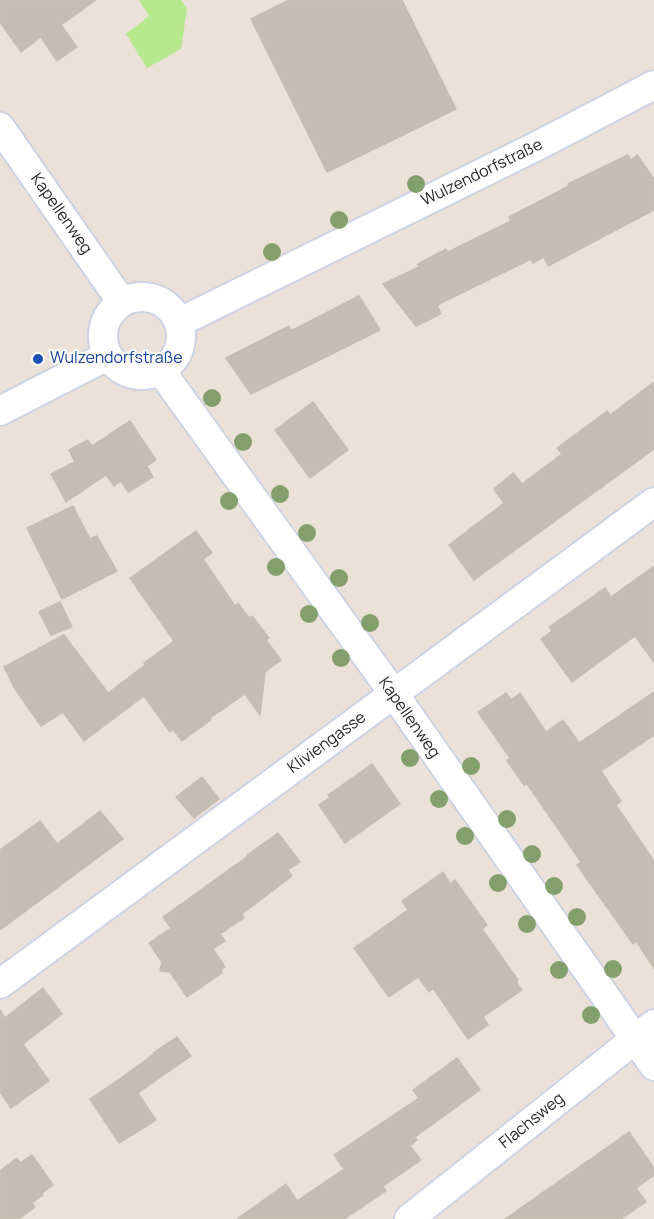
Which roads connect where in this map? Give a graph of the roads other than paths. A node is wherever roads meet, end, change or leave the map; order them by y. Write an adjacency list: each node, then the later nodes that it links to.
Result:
1 (654, 85): 4 (street, Wulzendorfstraße)
2 (0, 126): 3 (street, Kapellenweg)
3 (122, 301): 4 (street); 5 (street)
4 (180, 322): 6 (street)
5 (107, 356): 6 (street); 7 (street)
6 (161, 371): 9 (street, Kapellenweg)
7 (0, 411)
8 (654, 502): 9 (street, Kliviengasse)
9 (393, 694): 10 (street, Kliviengasse); 11 (street, Kapellenweg)
10 (0, 984)
11 (644, 1031): 12 (street, Kapellenweg); 13 (street, Flachsweg)
12 (654, 1066)
13 (409, 1219)

